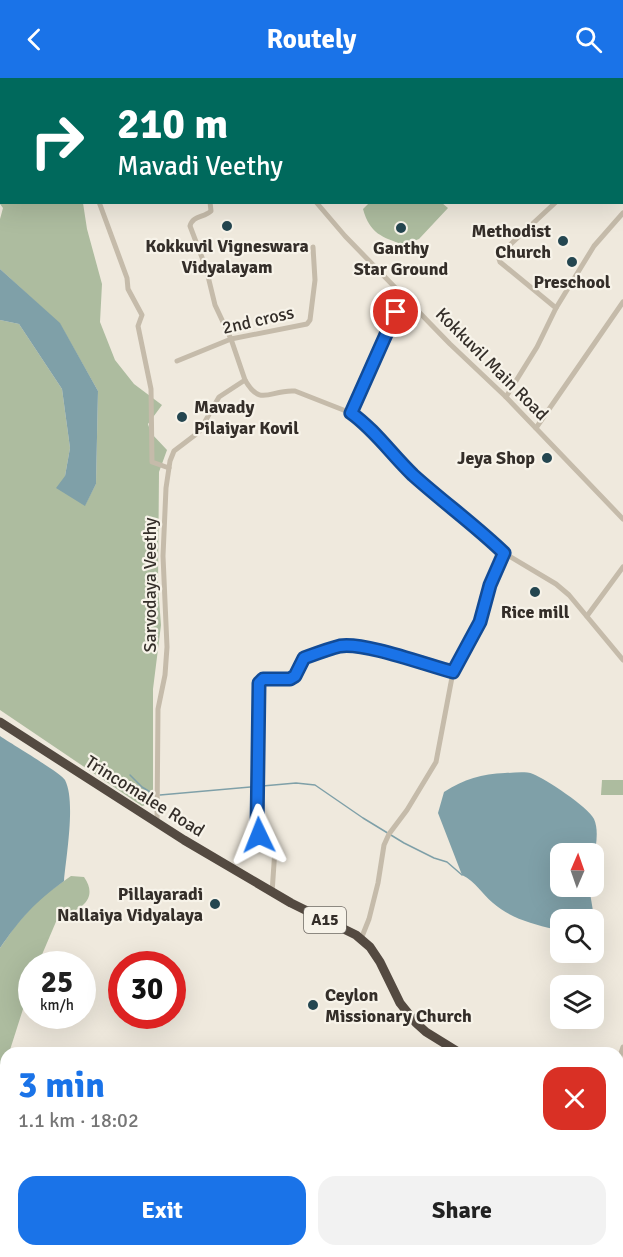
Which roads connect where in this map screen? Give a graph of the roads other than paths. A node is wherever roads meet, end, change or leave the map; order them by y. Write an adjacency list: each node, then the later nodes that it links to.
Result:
1 (100, 204): 17 (street)
2 (210, 204): 11 (street)
3 (318, 204): 7 (street, Kokkuvil Main Road)
4 (554, 204): 9 (street)
5 (623, 213): 9 (street)
6 (313, 247): 11 (street, 2nd cross)
7 (403, 295): 14 (street, Kokkuvil Main Road); 15 (street)
8 (623, 302): 10 (street)
9 (555, 308): 14 (street)
10 (621, 309): 16 (street)
11 (231, 339): 12 (street, 2nd cross); 13 (street)
12 (177, 361)
13 (245, 380): 15 (street); 17 (street, Sarvodaya Veethy)
14 (506, 397): 16 (street, Kokkuvil Main Road)
15 (351, 413): 19 (street)
16 (536, 428): 18 (street, Kokkuvil Main Road)
17 (169, 468): 25 (street, Sarvodaya Veethy)
18 (623, 519)
19 (504, 553): 21 (street); 23 (street)
20 (623, 567): 21 (street)
21 (587, 616): 22 (street)
22 (623, 660)
23 (453, 672): 26 (street); 27 (street)
24 (0, 722): 25 (highway, Trincomalee Road / A15)
25 (157, 822): 26 (highway, Trincomalee Road / A15)
26 (272, 893): 27 (highway, Trincomalee Road / A15)
27 (361, 939): 28 (highway, Trincomalee Road / A15)
28 (450, 1047)

